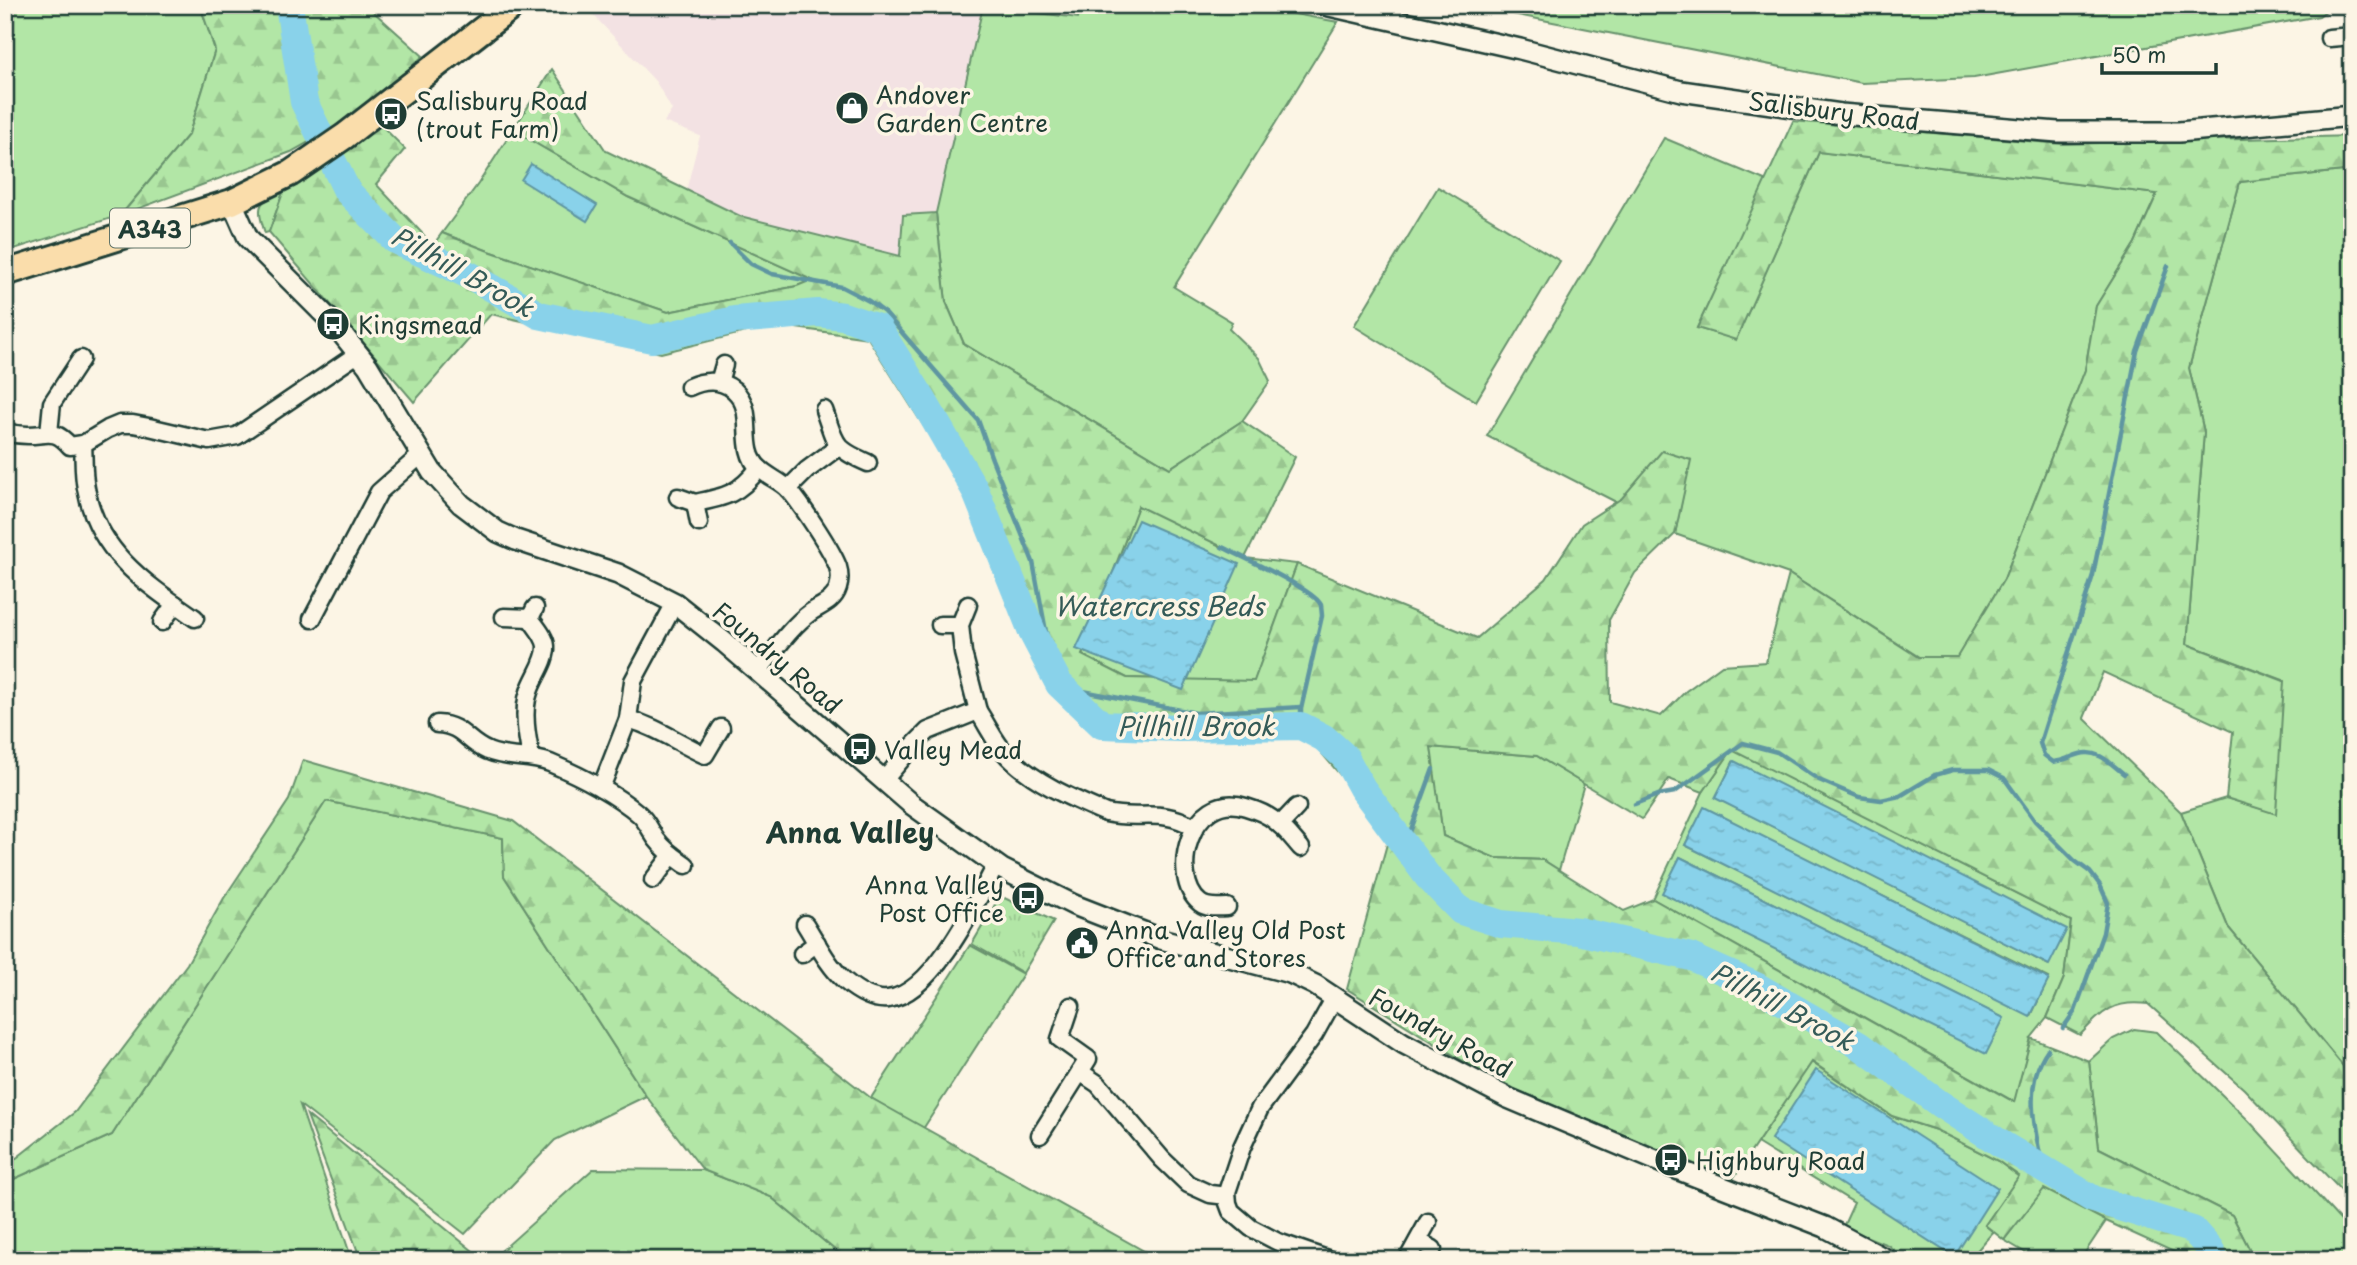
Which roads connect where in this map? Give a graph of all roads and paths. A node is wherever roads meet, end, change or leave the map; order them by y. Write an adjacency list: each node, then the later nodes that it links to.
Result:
1 (1325, 5): 5 (street, Salisbury Road)
2 (499, 9): 6 (main road, A343)
3 (2352, 36): 4 (street)
4 (2329, 38)
5 (2352, 116)
6 (232, 201): 7 (main road, A343); 8 (street, Foundry Road)
7 (5, 272)
8 (359, 353): 16 (street); 18 (street, Foundry Road)
9 (81, 359): 15 (street)
10 (724, 365): 11 (street)
11 (719, 382): 12 (street); 20 (street)
12 (689, 387)
13 (824, 410): 17 (street)
14 (5, 432): 15 (street)
15 (49, 433): 16 (street)
16 (83, 444): 25 (street)
17 (838, 447): 19 (street); 21 (street)
18 (422, 454): 26 (street, Foundry Road); 30 (street)
19 (868, 463)
20 (759, 468): 21 (street); 23 (street)
21 (789, 489): 34 (street)
22 (678, 497): 23 (street)
23 (695, 503): 24 (street)
24 (699, 523)
25 (175, 604): 29 (street); 31 (street)
26 (675, 604): 34 (street, Foundry Road); 36 (street)
27 (968, 605): 33 (street)
28 (504, 617): 39 (street)
29 (194, 618)
30 (312, 619)
31 (162, 622)
32 (940, 625): 33 (street)
33 (960, 625): 35 (street)
34 (758, 671): 40 (street, Foundry Road)
35 (978, 710): 40 (street); 44 (street)
36 (628, 719): 38 (street); 41 (street)
37 (437, 724): 39 (street)
38 (721, 728)
39 (531, 757): 41 (street)
40 (884, 780): 48 (street, Foundry Road)
41 (601, 788): 46 (street)
42 (1297, 807): 43 (street)
43 (1280, 825): 44 (street); 45 (street)
44 (1194, 827): 50 (street)
45 (1301, 848)
46 (672, 855): 47 (street); 49 (street)
47 (686, 865)
48 (996, 865): 54 (street); 56 (street, Foundry Road)
49 (653, 880)
50 (1196, 897): 51 (street); 52 (street)
51 (1227, 907)
52 (1192, 914)
53 (805, 924): 54 (street)
54 (817, 943): 55 (street)
55 (802, 954)
56 (1334, 999): 60 (street); 66 (street, Foundry Road)
57 (1071, 1006): 58 (street)
58 (1080, 1072): 59 (street); 60 (street)
59 (1040, 1135)
60 (1227, 1196): 64 (street)
61 (1428, 1222): 62 (street)
62 (1418, 1241): 63 (street); 65 (street)
63 (1433, 1250)
64 (1330, 1260)
65 (1407, 1260)
66 (1887, 1260)

